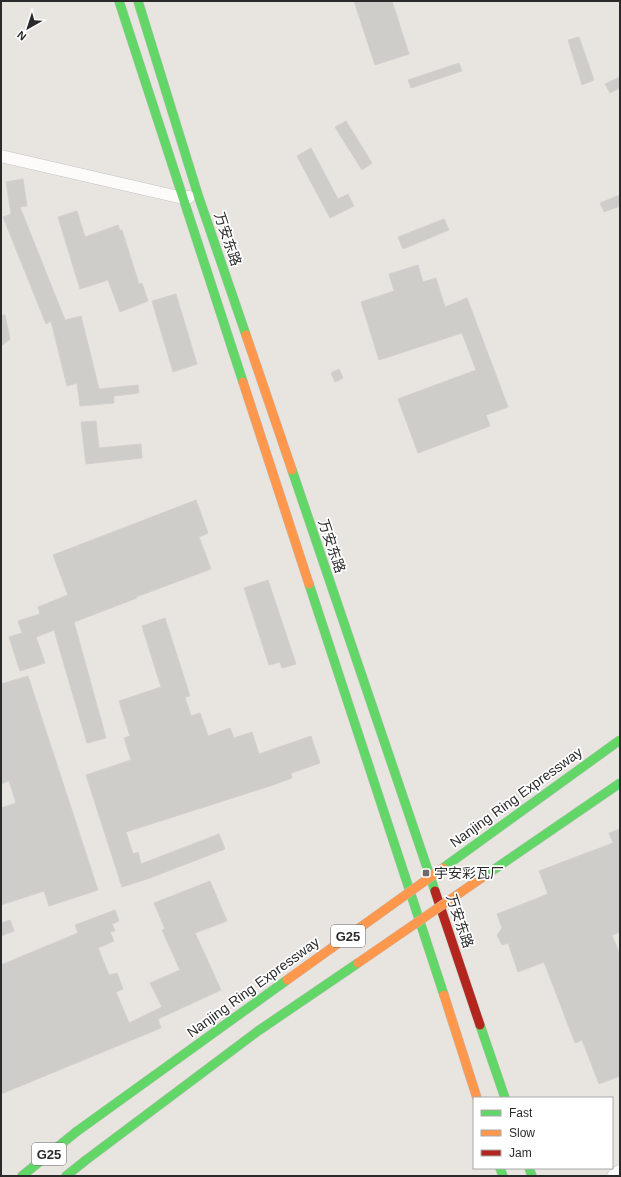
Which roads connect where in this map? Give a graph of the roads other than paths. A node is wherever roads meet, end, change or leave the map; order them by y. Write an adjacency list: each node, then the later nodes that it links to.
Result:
1 (119, 1): 5 (main road)
2 (138, 1): 4 (main road, 万安东路)
3 (1, 156): 5 (street)
4 (198, 195): 5 (street); 9 (main road, 万安东路)
5 (183, 198): 8 (main road)
6 (620, 740): 11 (main road, Nanjing Ring Expressway / G25, bridge)
7 (620, 783): 12 (main road, G25, bridge)
8 (477, 1097)
9 (505, 1097)
10 (620, 1171): 13 (street)
11 (22, 1176)
12 (66, 1176)
13 (613, 1176)

